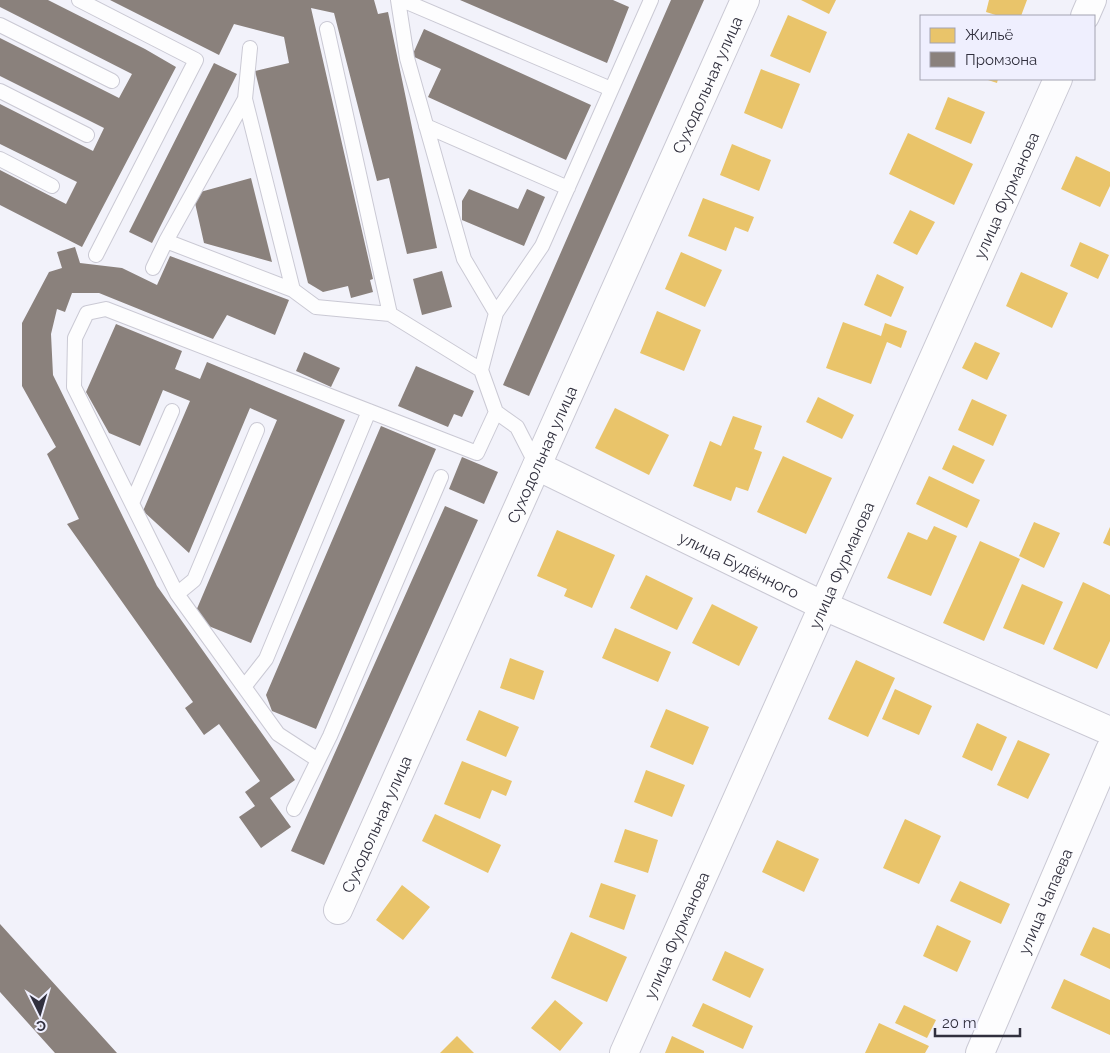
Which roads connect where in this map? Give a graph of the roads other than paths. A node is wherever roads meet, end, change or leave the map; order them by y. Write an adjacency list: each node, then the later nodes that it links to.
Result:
1 (79, 0): 22 (lane)
2 (398, 0): 16 (lane)
3 (402, 0): 13 (lane)
4 (651, 0): 13 (lane)
5 (745, 0): 32 (street, Суходольная улица)
6 (1092, 0): 7 (street)
7 (1085, 15)
8 (0, 26): 12 (lane)
9 (327, 29): 26 (lane)
10 (250, 48): 15 (lane)
11 (1058, 80): 36 (street, улица Фурманова)
12 (112, 81)
13 (611, 89): 20 (lane)
14 (0, 91): 17 (lane)
15 (245, 99): 21 (lane); 24 (lane)
16 (426, 126): 20 (lane); 25 (lane)
17 (87, 135)
18 (0, 160): 19 (lane)
19 (52, 186)
20 (568, 188): 25 (lane)
21 (166, 240): 23 (lane); 24 (lane)
22 (96, 255)
23 (153, 268)
24 (293, 290): 26 (lane)
25 (496, 313): 27 (lane)
26 (390, 314): 27 (lane)
27 (481, 370): 30 (lane)
28 (172, 411): 34 (lane)
29 (368, 411): 30 (lane); 34 (lane); 37 (lane)
30 (496, 412): 32 (lane)
31 (257, 430): 35 (lane)
32 (536, 466): 36 (street, улица Будённого); 42 (street, Суходольная улица)
33 (441, 477): 40 (lane)
34 (132, 504): 35 (lane)
35 (177, 594): 37 (lane)
36 (824, 606): 38 (street, улица Будённого); 43 (street, улица Фурманова)
37 (244, 687): 40 (lane)
38 (1110, 731)
39 (1110, 750): 44 (street, улица Чапаева)
40 (318, 760): 41 (lane)
41 (294, 809)
42 (338, 910)
43 (624, 1053)
44 (980, 1053)

